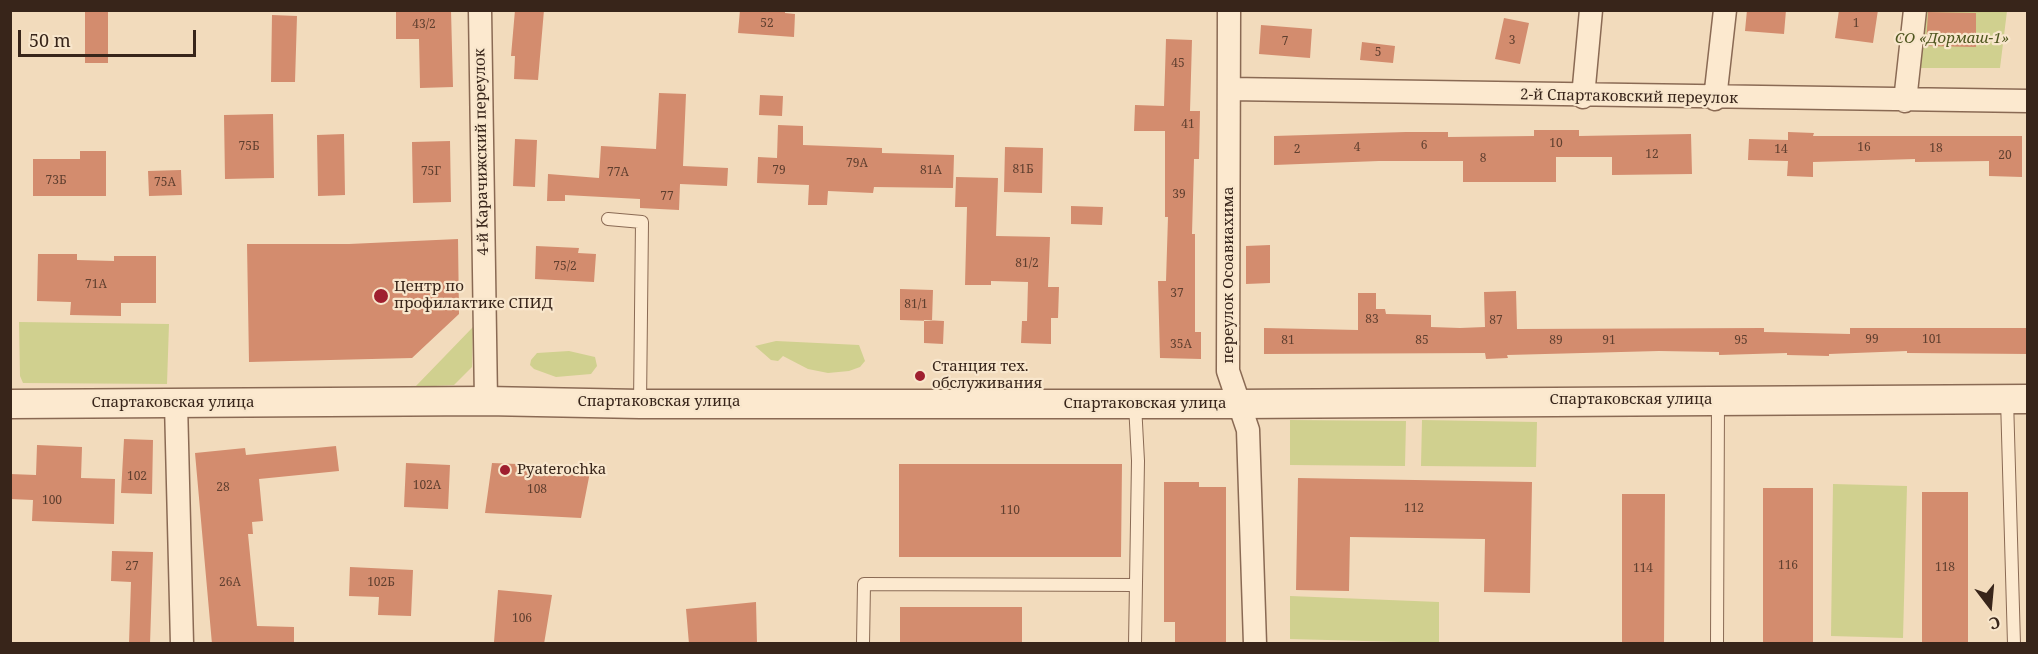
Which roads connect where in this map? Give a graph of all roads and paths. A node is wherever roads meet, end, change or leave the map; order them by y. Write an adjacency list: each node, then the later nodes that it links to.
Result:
1 (480, 10): 14 (street, 4-й Карачижский переулок)
2 (1229, 10): 6 (street, переулок Осоавиахима)
3 (1591, 10): 7 (street)
4 (1725, 10): 8 (street)
5 (1915, 10): 9 (street)
6 (1230, 89): 7 (street, 2-й Спартаковский переулок); 19 (street, переулок Осоавиахима)
7 (1583, 96): 8 (street, 2-й Спартаковский переулок)
8 (1715, 99): 9 (street, 2-й Спартаковский переулок)
9 (1905, 100): 10 (street, 2-й Спартаковский переулок)
10 (2028, 101)
11 (608, 219): 17 (lane)
12 (2017, 399): 13 (street, Спартаковская улица); 26 (lane)
13 (1718, 400): 19 (street, Спартаковская улица); 25 (lane)
14 (486, 401): 15 (street, Спартаковская улица); 17 (street, Спартаковская улица)
15 (176, 403): 16 (street, Спартаковская улица); 21 (street)
16 (10, 404)
17 (640, 404): 18 (street, Спартаковская улица)
18 (1135, 404): 19 (street, Спартаковская улица); 20 (lane)
19 (1237, 404): 24 (street, переулок Осоавиахима)
20 (1136, 585): 22 (lane); 23 (lane)
21 (182, 644)
22 (863, 644)
23 (1135, 644)
24 (1255, 644)
25 (1718, 644)
26 (2014, 644)

